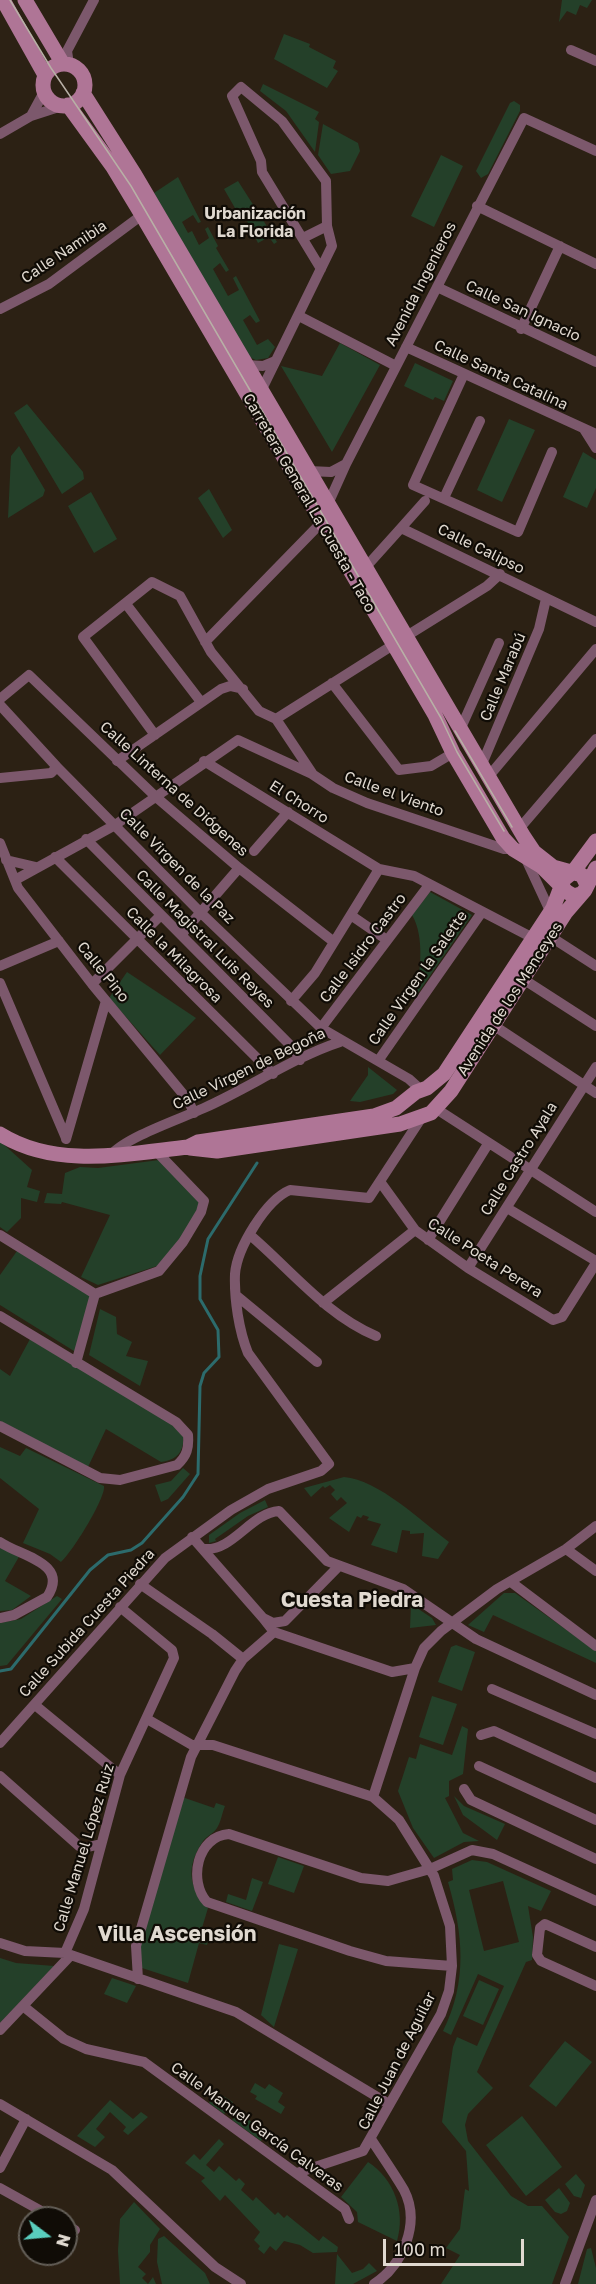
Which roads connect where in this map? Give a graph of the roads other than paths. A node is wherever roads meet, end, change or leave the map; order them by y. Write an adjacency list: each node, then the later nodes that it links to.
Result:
1 (3, 0): 7 (main road)
2 (25, 0): 6 (main road)
3 (94, 0): 6 (street)
4 (571, 50): 5 (street)
5 (596, 61)
6 (66, 64): 7 (main road); 9 (main road)
7 (45, 75): 8 (main road)
8 (44, 92): 10 (main road); 11 (street)
9 (83, 93): 10 (main road); 28 (main road, Carretera General La Cuesta - Taco)
10 (65, 106): 11 (street); 15 (main road, Carretera General La Cuesta - Taco)
11 (31, 116): 12 (street)
12 (0, 134)
13 (596, 152): 14 (street, Avenida Ingenieros)
14 (477, 206): 18 (street); 21 (street, Avenida Ingenieros)
15 (142, 215): 22 (street, Calle Namibia); 40 (main road, Carretera General La Cuesta - Taco)
16 (327, 226): 17 (street); 17 (street); 20 (street)
17 (303, 238): 20 (street)
18 (560, 246): 19 (street); 24 (street)
19 (596, 264)
20 (321, 269): 23 (street)
21 (437, 287): 24 (street, Calle San Ignacio); 25 (street, Avenida Ingenieros)
22 (0, 309)
23 (299, 316): 26 (street); 29 (street)
24 (521, 328): 27 (street, Calle San Ignacio)
25 (406, 347): 29 (street, Avenida Ingenieros); 30 (street, Calle Santa Catalina)
26 (275, 361): 28 (street); 31 (street)
27 (596, 362)
28 (246, 365): 31 (main road, Carretera General La Cuesta - Taco)
29 (396, 366): 35 (street, Avenida Ingenieros)
30 (465, 374): 33 (street, Calle Santa Catalina); 37 (street)
31 (261, 391): 36 (main road, Carretera General La Cuesta - Taco)
32 (480, 421): 37 (street)
33 (596, 442)
34 (552, 453): 37 (street)
35 (346, 464): 36 (street); 39 (street, Avenida Ingenieros)
36 (309, 471): 39 (main road, Carretera General La Cuesta - Taco)
37 (444, 498)
38 (425, 501): 41 (street)
39 (328, 504): 42 (main road, Carretera General La Cuesta - Taco)
40 (321, 523): 47 (main road, Carretera General La Cuesta - Taco); 48 (street)
41 (401, 528): 42 (street); 43 (street, Calle Calipso)
42 (364, 568): 47 (main road, Carretera General La Cuesta - Taco)
43 (500, 574): 44 (street, Calle Calipso); 47 (street)
44 (546, 599): 46 (street, Calle Calipso); 66 (street, Calle Marabú)
45 (126, 604): 48 (street); 56 (street); 60 (street)
46 (596, 622)
47 (399, 641): 52 (street); 59 (main road, Carretera General La Cuesta - Taco); 62 (main road, Carretera General La Cuesta - Taco)
48 (205, 642): 51 (street)
49 (499, 643): 59 (street)
50 (596, 649): 66 (street)
51 (226, 670): 53 (street); 54 (street)
52 (332, 683): 58 (street); 62 (street)
53 (221, 689): 54 (street); 56 (street)
54 (243, 689): 58 (street)
55 (0, 699): 63 (street, Calle Linterna de Diógenes)
56 (201, 702): 60 (street)
57 (0, 705): 65 (street, Calle Virgen de la Paz)
58 (276, 719): 67 (street)
59 (460, 730): 66 (main road, Carretera General La Cuesta - Taco)
60 (155, 735): 63 (street)
61 (596, 739): 74 (street)
62 (453, 753): 74 (main road, Carretera General La Cuesta - Taco)
63 (117, 761): 69 (street, Calle Linterna de Diógenes)
64 (204, 761): 67 (street, Calle el Viento); 69 (street); 70 (street, El Chorro)
65 (57, 767): 68 (street); 71 (street, Calle Virgen de la Paz)
66 (485, 770): 74 (main road, Carretera General La Cuesta - Taco)
67 (312, 774): 74 (street, Calle el Viento)
68 (0, 778)
69 (156, 797): 71 (street); 80 (street, Calle Linterna de Diógenes)
70 (288, 812): 76 (street); 82 (street, El Chorro)
71 (115, 825): 72 (street); 89 (street, Calle Virgen de la Paz)
72 (86, 839): 77 (street); 91 (street, Calle Magistral Luis Reyes)
73 (596, 841): 83 (main road)
74 (520, 842): 83 (main road, Carretera General La Cuesta - Taco); 86 (main road, Carretera General La Cuesta - Taco); 88 (street)
75 (0, 843): 78 (street, Calle Pino)
76 (254, 851)
77 (55, 857): 79 (street); 95 (street, Calle la Milagrosa)
78 (6, 860): 79 (street); 84 (street, Calle Pino)
79 (36, 867): 84 (street)
80 (239, 868): 89 (street); 99 (street, Calle Linterna de Diógenes)
81 (596, 868): 87 (main road, Avenida de los Menceyes)
82 (379, 869): 85 (street); 92 (street)
83 (573, 872): 86 (main road); 87 (main road)
84 (15, 880): 98 (street, Calle Pino)
85 (429, 885): 90 (street); 97 (street, Calle Isidro Castro)
86 (563, 886): 87 (main road); 88 (main road, Avenida de los Menceyes)
87 (583, 890): 94 (main road, Avenida de los Menceyes)
88 (550, 911): 96 (main road, Avenida de los Menceyes)
89 (200, 912): 93 (street); 106 (street, Calle Virgen de la Paz)
90 (482, 912): 96 (street); 112 (street, Calle Virgen la Salette)
91 (160, 916): 93 (street, Calle Magistral Luis Reyes); 95 (street)
92 (352, 916): 97 (street); 99 (street)
93 (181, 934): 111 (street, Calle Magistral Luis Reyes)
94 (551, 937): 101 (street); 102 (main road, Avenida de los Menceyes)
95 (136, 938): 104 (street); 114 (street, Calle la Milagrosa)
96 (533, 938): 116 (main road, Avenida de los Menceyes)
97 (387, 940): 109 (street, Calle Isidro Castro)
98 (59, 941): 100 (street); 104 (street, Calle Pino)
99 (334, 942): 106 (street)
100 (0, 966)
101 (596, 966)
102 (523, 979): 107 (main road, Avenida de los Menceyes); 108 (street)
103 (0, 982): 123 (street)
104 (92, 984): 105 (street, Calle Pino)
105 (106, 1001): 119 (street, Calle Pino); 123 (street)
106 (291, 1001): 109 (street, Calle Virgen de la Paz)
107 (493, 1025): 115 (street); 118 (main road, Avenida de los Menceyes)
108 (596, 1026)
109 (321, 1028): 110 (street, Calle Virgen de la Paz)
110 (340, 1042): 111 (street, Calle Virgen de Begoña); 112 (street, Calle Virgen de Begoña)
111 (300, 1060): 114 (street, Calle Virgen de Begoña)
112 (378, 1061): 116 (street, Calle Virgen de Begoña)
113 (596, 1067): 115 (street, Calle Castro Ayala)
114 (273, 1074): 119 (street, Calle Virgen de Begoña)
115 (584, 1086): 117 (street); 131 (street, Calle Castro Ayala)
116 (420, 1091): 118 (main road); 118 (main road); 126 (main road, Avenida de los Menceyes)
117 (596, 1093)
118 (432, 1108): 120 (main road, Avenida de los Menceyes); 124 (street); 125 (street)
119 (194, 1113): 121 (street, Calle Virgen de Begoña)
120 (390, 1126): 124 (street); 126 (main road, Avenida de los Menceyes)
121 (152, 1132): 127 (street); 128 (street, Calle Virgen de Begoña)
122 (0, 1134): 129 (main road, Avenida de los Menceyes)
123 (66, 1138): 129 (street)
124 (407, 1142): 132 (street)
125 (488, 1144): 131 (street); 138 (street)
126 (182, 1148): 127 (main road, Avenida de los Menceyes); 130 (street)
127 (152, 1151): 128 (main road, Avenida de los Menceyes); 130 (street)
128 (111, 1155): 129 (main road, Avenida de los Menceyes)
129 (71, 1156)
130 (174, 1167): 142 (street)
131 (530, 1171): 133 (street, Calle Castro Ayala); 134 (street)
132 (381, 1183): 135 (street, Calle Poeta Perera); 137 (street)
133 (507, 1208): 139 (street); 140 (street, Calle Castro Ayala)
134 (596, 1212)
135 (415, 1230): 138 (street, Calle Poeta Perera); 144 (street)
136 (0, 1235): 142 (street)
137 (250, 1235): 143 (street); 144 (street)
138 (428, 1240): 140 (street, Calle Poeta Perera)
139 (596, 1262): 141 (street)
140 (468, 1268): 141 (street, Calle Poeta Perera)
141 (592, 1278)
142 (95, 1294): 148 (street)
143 (237, 1296): 147 (street); 151 (street, Calle Subida Cuesta Piedra)
144 (323, 1304): 146 (street)
145 (0, 1316): 148 (street)
146 (376, 1336)
147 (317, 1362)
148 (76, 1363): 149 (street)
149 (0, 1426)
150 (596, 1526): 155 (street)
151 (192, 1537): 154 (street); 160 (street, Calle Subida Cuesta Piedra)
152 (0, 1542): 162 (street)
153 (222, 1546): 154 (street); 156 (street); 157 (street)
154 (205, 1549): 156 (street)
155 (566, 1549): 158 (street); 159 (street)
156 (219, 1564): 163 (street)
157 (338, 1567): 164 (street); 165 (street)
158 (596, 1571)
159 (511, 1582): 165 (street); 168 (street)
160 (141, 1584): 161 (street, Calle Subida Cuesta Piedra); 169 (street)
161 (120, 1607): 175 (street, Calle Subida Cuesta Piedra); 176 (street, Calle Manuel López Ruiz)
162 (0, 1618)
163 (263, 1618): 164 (street); 166 (street)
164 (285, 1621): 167 (street)
165 (451, 1624): 170 (street); 174 (street)
166 (274, 1632): 167 (street); 169 (street)
167 (295, 1639): 171 (street)
168 (596, 1646)
169 (243, 1659): 177 (street)
170 (415, 1668): 171 (street); 173 (street)
171 (392, 1672): 173 (street)
172 (492, 1689): 178 (street)
173 (407, 1693): 188 (street)
174 (596, 1695)
175 (34, 1705): 180 (street, Calle Subida Cuesta Piedra); 184 (street)
176 (147, 1719): 181 (street); 184 (street, Calle Manuel López Ruiz)
177 (206, 1727): 181 (street); 182 (street)
178 (596, 1734)
179 (481, 1735): 186 (street)
180 (1, 1738)
181 (196, 1746): 182 (street); 198 (street)
182 (216, 1746): 188 (street)
183 (479, 1766): 189 (street)
184 (120, 1775): 190 (street, Calle Manuel López Ruiz)
185 (0, 1776): 190 (street)
186 (596, 1778)
187 (464, 1789): 191 (street)
188 (373, 1797): 192 (street, Calle Juan de Aguilar)
189 (596, 1820)
190 (101, 1844): 196 (street, Calle Manuel López Ruiz)
191 (596, 1859)
192 (430, 1869): 193 (street); 197 (street, Calle Juan de Aguilar); 197 (street)
193 (596, 1901)
194 (0, 1943): 196 (street)
195 (596, 1947): 199 (street)
196 (68, 1954): 198 (street); 200 (street, Calle Manuel López Ruiz)
197 (452, 1966): 203 (street, Calle Juan de Aguilar)
198 (138, 1978): 203 (street)
199 (596, 1986)
200 (23, 2006): 201 (street, Calle Manuel López Ruiz); 207 (street, Calle Manuel García Calveras)
201 (0, 2030)
202 (0, 2104): 204 (street)
203 (389, 2104): 205 (street, Calle Juan de Aguilar)
204 (26, 2119): 206 (street); 214 (street)
205 (371, 2139): 207 (street); 215 (street, Calle Juan de Aguilar)
206 (0, 2168)
207 (297, 2173): 212 (street, Calle Manuel García Calveras)
208 (0, 2188): 210 (street)
209 (596, 2200): 216 (street)
210 (32, 2206)
211 (596, 2212): 213 (street)
212 (349, 2219)
213 (596, 2225)
214 (241, 2284)
215 (374, 2284)
216 (565, 2284)

